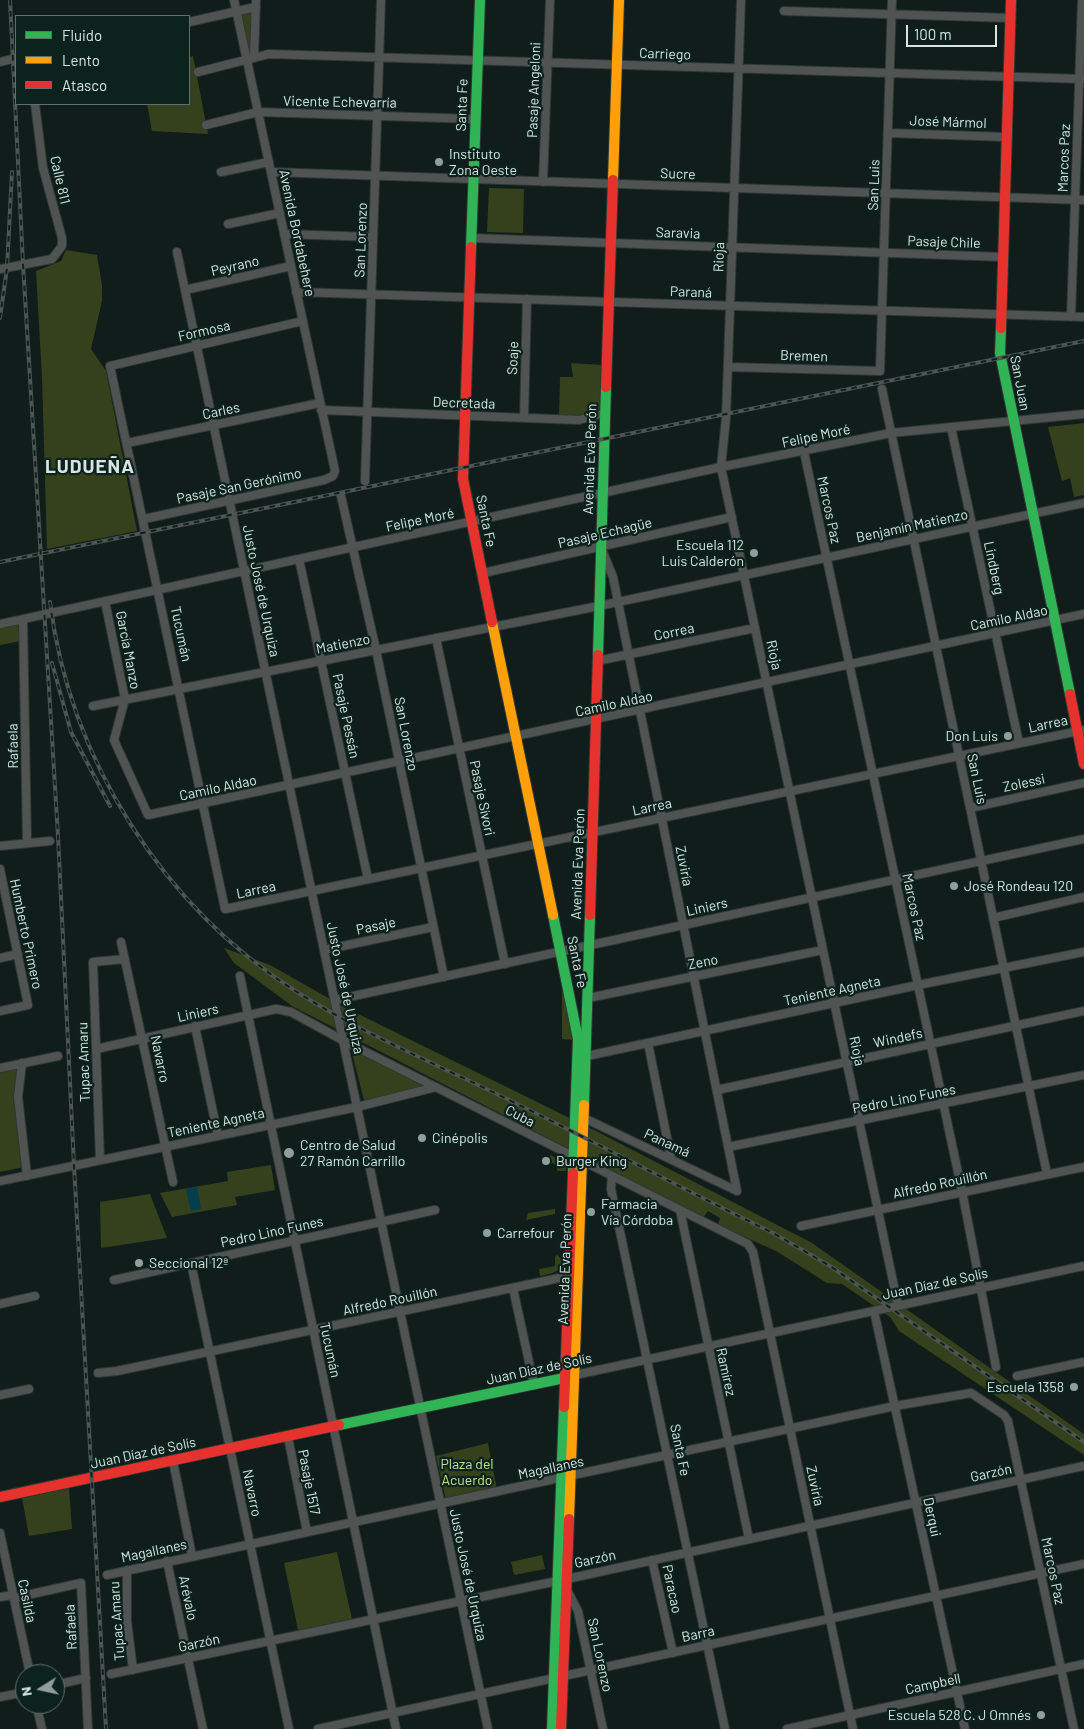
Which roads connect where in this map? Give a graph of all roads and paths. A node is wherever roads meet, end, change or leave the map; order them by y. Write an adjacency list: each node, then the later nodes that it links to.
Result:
1 (234, 0): 12 (street, Avenida Bordabehere)
2 (381, 0): 19 (street, San Lorenzo)
3 (472, 0): 4 (street)
4 (480, 0): 20 (main road, Santa Fe)
5 (550, 0): 22 (street, Pasaje Angeloni)
6 (619, 0): 23 (main road, Avenida Eva Perón)
7 (741, 0): 24 (street, Rioja)
8 (892, 0): 14 (street, San Luis)
9 (1011, 0): 15 (main road, San Juan)
10 (1082, 0): 28 (street, Marcos Paz)
11 (256, 4): 12 (street); 18 (street)
12 (237, 11): 16 (street); 18 (street, Avenida Bordabehere)
13 (784, 11): 14 (street)
14 (891, 14): 15 (street); 26 (street, San Luis)
15 (1011, 18): 27 (main road, San Juan)
16 (190, 22)
17 (15, 58): 21 (street)
18 (251, 58): 19 (street, Carriego); 25 (street, Carriego); 30 (street, Avenida Bordabehere)
19 (379, 58): 20 (street, Carriego); 31 (street, San Lorenzo)
20 (478, 61): 22 (street, Carriego); 32 (main road, Santa Fe)
21 (0, 62)
22 (548, 63): 23 (street, Carriego); 41 (street, Pasaje Angeloni)
23 (618, 65): 24 (street, Carriego); 42 (main road, Avenida Eva Perón)
24 (738, 68): 26 (street, Carriego); 43 (street, Rioja)
25 (198, 72)
26 (889, 73): 27 (street, Carriego); 34 (street, San Luis)
27 (1009, 77): 28 (street, Carriego); 35 (main road, San Juan)
28 (1082, 79): 46 (street, Marcos Paz)
29 (34, 105): 59 (street, Calle 811)
30 (258, 112): 31 (street, Vicente Echevarría); 33 (street, Vicente Echevarría); 36 (street, Avenida Bordabehere)
31 (377, 114): 32 (street, Vicente Echevarría); 39 (street, San Lorenzo)
32 (476, 118): 40 (main road, Santa Fe)
33 (206, 125)
34 (889, 133): 35 (street, José Mármol); 44 (street, San Luis)
35 (1007, 137): 45 (main road, San Juan)
36 (269, 162): 37 (street); 38 (street, Avenida Bordabehere)
37 (221, 172)
38 (271, 172): 39 (street, Sucre); 48 (street, Avenida Bordabehere)
39 (375, 176): 40 (street, Sucre); 51 (street, San Lorenzo)
40 (473, 179): 41 (street, Sucre); 52 (main road, Santa Fe)
41 (543, 182): 42 (street, Sucre)
42 (614, 184): 43 (street, Sucre); 53 (main road, Avenida Eva Perón)
43 (734, 188): 44 (street, Sucre); 54 (street, Rioja)
44 (886, 193): 45 (street, Sucre); 56 (street, San Luis)
45 (1005, 197): 46 (street, Sucre); 57 (main road, San Juan)
46 (1075, 199): 47 (street, Sucre); 69 (street, Marcos Paz)
47 (1084, 200)
48 (280, 213): 49 (street); 50 (street, Avenida Bordabehere)
49 (228, 224)
50 (284, 234): 51 (street); 58 (street, Avenida Bordabehere)
51 (373, 237): 62 (street, San Lorenzo)
52 (471, 238): 53 (street, Saravia); 63 (main road, Santa Fe)
53 (611, 243): 54 (street, Saravia); 65 (main road, Avenida Eva Perón)
54 (731, 247): 56 (street, Saravia); 66 (street, Rioja)
55 (177, 252): 60 (street, Justo José de Urquiza)
56 (884, 252): 57 (street, Pasaje Chile); 67 (street, San Luis)
57 (1003, 257): 68 (main road, San Juan)
58 (291, 266): 60 (street, Peyrano); 61 (street, Avenida Bordabehere)
59 (0, 269)
60 (185, 290): 72 (street, Justo José de Urquiza)
61 (296, 292): 62 (street, Paraná); 71 (street, Avenida Bordabehere)
62 (371, 294): 63 (street, Paraná); 78 (street, San Lorenzo)
63 (469, 297): 64 (street, Paraná); 81 (main road, Santa Fe)
64 (527, 299): 65 (street, Paraná); 82 (street, Soaje)
65 (609, 302): 66 (street, Paraná); 79 (main road, Avenida Eva Perón)
66 (729, 305): 67 (street, Paraná); 74 (street, Rioja)
67 (882, 310): 68 (street, Paraná); 75 (street, San Luis)
68 (1001, 315): 69 (street, Paraná); 83 (main road, San Juan)
69 (1071, 316): 70 (street, Paraná)
70 (1084, 317)
71 (302, 321): 72 (street, Formosa); 77 (street, Avenida Bordabehere)
72 (197, 346): 73 (street, Formosa); 84 (street, Justo José de Urquiza)
73 (110, 366): 87 (street, Tucumán)
74 (728, 367): 75 (street, Bremen); 89 (street, Rioja)
75 (880, 371)
76 (882, 389): 86 (street, San Luis)
77 (321, 406): 78 (street, Decretada); 84 (street, Carles); 90 (street, Avenida Bordabehere)
78 (367, 412): 81 (street, Decretada); 91 (street, San Lorenzo)
79 (605, 413): 82 (street, Decretada); 92 (main road, Avenida Eva Perón)
80 (1084, 414): 83 (street, Felipe Moré)
81 (465, 416): 82 (street, Decretada); 99 (main road, Santa Fe)
82 (524, 418)
83 (1014, 421): 85 (street, Felipe Moré); 96 (main road, San Juan)
84 (214, 425): 87 (street, Carles); 94 (street, Justo José de Urquiza)
85 (951, 427): 86 (street, Felipe Moré); 100 (street, Lindberg)
86 (891, 433): 88 (street, Felipe Moré); 101 (street, San Luis)
87 (128, 443): 98 (street, Tucumán)
88 (804, 452): 89 (street, Felipe Moré); 104 (street, Marcos Paz)
89 (722, 468): 92 (street, Felipe Moré); 97 (street, Rioja)
90 (335, 471): 94 (street, Pasaje San Gerónimo)
91 (365, 481)
92 (602, 494): 99 (street, Felipe Moré); 102 (main road, Avenida Eva Perón)
93 (341, 496): 103 (street, San Lorenzo)
94 (230, 501): 98 (street, Pasaje San Gerónimo); 106 (street, Justo José de Urquiza)
95 (1084, 503): 96 (street, Benjamín Matienzo)
96 (1033, 513): 100 (street, Benjamín Matienzo); 115 (main road, San Juan)
97 (732, 517): 102 (street, Pasaje Echagüe); 108 (street, Rioja)
98 (144, 519): 109 (street, Tucumán)
99 (472, 522): 103 (street, Felipe Moré); 107 (main road, Santa Fe)
100 (972, 526): 101 (street, Benjamín Matienzo); 119 (street, Lindberg)
101 (913, 539): 104 (street, Benjamín Matienzo); 121 (street, San Luis)
102 (601, 546): 107 (street, Pasaje Echagüe); 111 (street, Zuviría); 112 (main road, Avenida Eva Perón)
103 (354, 547): 105 (street, Felipe Moré); 122 (street, San Lorenzo)
104 (826, 556): 108 (street, Benjamín Matienzo); 126 (street, Marcos Paz)
105 (299, 559): 106 (street, Felipe Moré); 124 (street, Pasaje Pessán)
106 (244, 571): 109 (street, Felipe Moré); 127 (street, Justo José de Urquiza)
107 (483, 573): 117 (main road, Santa Fe)
108 (744, 575): 111 (street, Benjamín Matienzo); 118 (street, Rioja)
109 (159, 589): 110 (street, Felipe Moré); 129 (street, Tucumán)
110 (106, 601): 114 (street, Felipe Moré); 130 (street, García Manzo)
111 (618, 602): 112 (street, Benjamín Matienzo); 123 (street, Zuviría)
112 (599, 606): 117 (street, Matienzo); 125 (main road, Avenida Eva Perón)
113 (1084, 614): 115 (street, Camilo Aldao)
114 (23, 619): 116 (street, Felipe Moré); 153 (street, Rafaela)
115 (1055, 621): 119 (street, Camilo Aldao); 134 (main road, San Juan)
116 (0, 624)
117 (494, 626): 120 (street, Matienzo); 135 (main road, Santa Fe)
118 (755, 628): 123 (street, Correa); 128 (street, Rioja)
119 (995, 634): 121 (street, Camilo Aldao); 136 (street, Lindberg)
120 (436, 638): 122 (street, Matienzo); 137 (street, Pasaje Sívori)
121 (936, 647): 126 (street, Camilo Aldao); 138 (street, San Luis)
122 (376, 650): 124 (street, Matienzo); 139 (street, San Lorenzo)
123 (629, 654): 125 (street, Correa); 132 (street, Zuviría)
124 (321, 661): 127 (street, Matienzo); 141 (street, Pasaje Pessán)
125 (597, 662): 133 (main road, Avenida Eva Perón)
126 (850, 665): 128 (street, Camilo Aldao); 142 (street, Marcos Paz)
127 (266, 672): 129 (street, Matienzo); 144 (street, Justo José de Urquiza)
128 (767, 684): 132 (street, Camilo Aldao); 145 (street, Rioja)
129 (180, 689): 130 (street, Matienzo); 146 (street, Tucumán)
130 (125, 700): 131 (street, Matienzo); 148 (street, García Manzo)
131 (93, 706)
132 (640, 711): 133 (street, Camilo Aldao); 149 (street, Zuviría)
133 (595, 721): 135 (street, Camilo Aldao); 150 (main road, Avenida Eva Perón)
134 (1081, 730): 136 (street, Larrea); 140 (main road, San Juan)
135 (517, 737): 137 (street, Camilo Aldao); 154 (main road, Santa Fe)
136 (1019, 743): 138 (street, Larrea)
137 (460, 750): 139 (street, Camilo Aldao); 156 (street, Pasaje Sívori)
138 (959, 756): 142 (street, Larrea); 147 (street, San Luis)
139 (398, 762): 141 (street, Camilo Aldao); 158 (street, San Lorenzo)
140 (1084, 764)
141 (345, 774): 144 (street, Camilo Aldao); 160 (street, Pasaje Pessán)
142 (873, 774): 145 (street, Larrea); 161 (street, Marcos Paz)
143 (1084, 783): 147 (street, Zolessi)
144 (290, 785): 146 (street, Camilo Aldao); 162 (street, Justo José de Urquiza)
145 (790, 791): 149 (street, Larrea); 165 (street, Rioja)
146 (203, 804): 148 (street, Camilo Aldao); 166 (street, Tucumán)
147 (970, 808): 157 (street, San Luis)
148 (148, 815)
149 (662, 818): 150 (street, Larrea); 168 (street, Zuviría)
150 (592, 832): 154 (street, Larrea); 171 (main road, Avenida Eva Perón)
151 (1084, 839): 157 (street, Liniers)
152 (50, 841): 153 (street)
153 (27, 842): 155 (street)
154 (539, 843): 156 (street, Larrea); 174 (main road, Santa Fe)
155 (0, 846)
156 (482, 855): 158 (street, Larrea); 179 (street, Pasaje Sívori)
157 (981, 861): 161 (street, Liniers); 167 (street, San Luis)
158 (421, 868): 160 (street, Larrea); 169 (street, San Lorenzo)
159 (0, 869): 164 (street, Humberto Primero)
160 (368, 879): 162 (street, Larrea)
161 (896, 881): 165 (street, Liniers); 184 (street, Marcos Paz)
162 (312, 891): 166 (street, Larrea); 172 (street, Justo José de Urquiza)
163 (1084, 897): 167 (street)
164 (3, 898): 176 (street, Humberto Primero)
165 (812, 898): 168 (street, Liniers); 173 (street, Rioja)
166 (225, 909)
167 (993, 918): 180 (street, San Luis)
168 (684, 925): 171 (street, Liniers); 182 (street, Zuviría)
169 (433, 927): 172 (street, Pasaje); 183 (street, San Lorenzo)
170 (122, 942): 178 (street, Navarro)
171 (589, 946): 174 (street, Liniers); 185 (main road, Avenida Eva Perón)
172 (324, 950): 186 (street, Justo José de Urquiza)
173 (823, 950): 182 (street, Zeno); 187 (street, Rioja)
174 (561, 952): 179 (street, Liniers); 196 (main road, Santa Fe)
175 (1084, 952): 180 (street, Teniente Agneta)
176 (18, 954): 177 (street); 189 (street, Humberto Primero)
177 (0, 958)
178 (125, 959): 195 (street, Navarro); 200 (street, Tupac Amaru)
179 (505, 964): 183 (street, Liniers)
180 (1004, 967): 184 (street, Teniente Agneta); 193 (street, San Luis)
181 (240, 976): 191 (street, Tucumán)
182 (694, 976): 185 (street, Zeno); 194 (street, Zuviría)
183 (444, 977): 186 (street, Liniers)
184 (918, 985): 187 (street, Teniente Agneta); 199 (street, Marcos Paz)
185 (588, 998): 202 (main road, Avenida Eva Perón)
186 (335, 1000): 197 (street, Justo José de Urquiza)
187 (834, 1003): 194 (street, Teniente Agneta); 203 (street, Rioja)
188 (276, 1009): 191 (street, Liniers); 197 (street, Cuba)
189 (0, 1011)
190 (1084, 1012): 193 (street, Windefs)
191 (248, 1016): 192 (street, Liniers); 214 (street, Tucumán)
192 (195, 1026): 195 (street, Liniers); 215 (street)
193 (1016, 1026): 199 (street, Windefs); 207 (street, San Luis)
194 (705, 1031): 198 (street, Teniente Agneta); 209 (street, Zuviría)
195 (143, 1038): 200 (street, Liniers); 216 (street, Navarro)
196 (578, 1038): 219 (main road, Avenida Eva Perón)
197 (344, 1041): 208 (street, Cuba); 211 (street, Justo José de Urquiza)
198 (648, 1043): 202 (street, Teniente Agneta); 218 (street)
199 (930, 1044): 203 (street, Windefs); 210 (street, Marcos Paz)
200 (96, 1049): 220 (street, Tupac Amaru)
201 (58, 1056): 204 (street)
202 (586, 1056): 212 (main road, Avenida Eva Perón)
203 (846, 1062): 209 (street, Windefs); 213 (street, Rioja)
204 (22, 1063): 205 (street); 223 (street)
205 (0, 1068)
206 (1084, 1075): 207 (street, Pedro Lino Funes)
207 (1029, 1086): 210 (street, Pedro Lino Funes); 222 (street, San Luis)
208 (436, 1088): 211 (street, Teniente Agneta); 219 (street, Cuba)
209 (717, 1090): 217 (street, Zuviría)
210 (943, 1103): 213 (street, Pedro Lino Funes); 228 (street, Marcos Paz)
211 (357, 1107): 214 (street, Teniente Agneta); 232 (street, Justo José de Urquiza)
212 (584, 1118): 218 (street, Panamá); 219 (main road, Avenida Eva Perón)
213 (859, 1120): 217 (street, Pedro Lino Funes); 231 (street, Rioja)
214 (271, 1125): 215 (street, Teniente Agneta); 234 (street, Tucumán)
215 (218, 1136): 216 (street, Teniente Agneta)
216 (166, 1146): 220 (street, Teniente Agneta); 226 (street, Navarro)
217 (728, 1147): 227 (street, Zuviría)
218 (670, 1158): 227 (street, Panamá)
219 (578, 1159): 224 (street, Cuba); 238 (main road, Avenida Eva Perón); 255 (main road, Avenida Eva Perón)
220 (100, 1160): 223 (street, Teniente Agneta)
221 (1084, 1167): 222 (street, Alfredo Rouillón)
222 (1047, 1174): 228 (street, Alfredo Rouillón)
223 (27, 1176): 225 (street, Teniente Agneta)
224 (612, 1176): 230 (street, Cuba); 251 (street, Santa Fe)
225 (0, 1181)
226 (173, 1182)
227 (737, 1191)
228 (962, 1192): 231 (street, Alfredo Rouillón); 241 (street, Marcos Paz)
229 (435, 1210): 232 (street, Pedro Lino Funes)
230 (680, 1210): 235 (street, Cuba); 249 (street, Ramírez)
231 (878, 1210): 233 (street, Alfredo Rouillón); 244 (street, Rioja)
232 (381, 1221): 234 (street, Pedro Lino Funes); 246 (street, Justo José de Urquiza)
233 (801, 1226)
234 (294, 1240): 236 (street, Pedro Lino Funes); 247 (street, Tucumán)
235 (751, 1247): 248 (street, Zuviría)
236 (191, 1263): 239 (street, Pedro Lino Funes); 250 (street, Navarro)
237 (1084, 1266): 241 (street, Juan Díaz de Solís)
238 (569, 1276): 240 (street, Alfredo Rouillón); 257 (main road, Avenida Eva Perón)
239 (114, 1280)
240 (513, 1288): 246 (street, Alfredo Rouillón); 258 (street)
241 (981, 1288): 244 (street, Juan Díaz de Solís); 253 (street, Marcos Paz)
242 (34, 1296): 243 (street)
243 (0, 1304)
244 (898, 1306): 245 (street, Juan Díaz de Solís)
245 (874, 1311): 248 (street, Juan Díaz de Solís); 261 (street, Derqui)
246 (400, 1312): 247 (street, Alfredo Rouillón); 262 (street, Justo José de Urquiza)
247 (313, 1330): 250 (street, Alfredo Rouillón); 264 (street, Tucumán)
248 (769, 1333): 249 (street, Juan Díaz de Solís); 265 (street, Zuviría)
249 (708, 1346): 251 (street, Juan Díaz de Solís); 267 (street, Ramírez)
250 (209, 1353): 254 (street, Alfredo Rouillón); 268 (street, Navarro)
251 (647, 1359): 255 (street, Juan Díaz de Solís); 269 (street, Santa Fe)
252 (1084, 1362): 256 (street)
253 (996, 1367)
254 (98, 1373)
255 (575, 1376): 257 (main road, Juan Díaz de Solís); 272 (main road, Avenida Eva Perón)
256 (1017, 1376)
257 (564, 1378): 258 (main road, Juan Díaz de Solís); 273 (main road, Avenida Eva Perón)
258 (534, 1385): 262 (main road, Juan Díaz de Solís)
259 (29, 1389): 260 (street)
260 (0, 1395)
261 (895, 1406): 263 (street, Magallanes); 265 (street, Magallanes); 276 (street, Derqui)
262 (421, 1409): 264 (main road, Juan Díaz de Solís); 277 (street, Justo José de Urquiza)
263 (1006, 1418): 274 (street, Marcos Paz)
264 (333, 1427): 266 (main road, Juan Díaz de Solís); 278 (street, Tucumán)
265 (790, 1428): 267 (street, Magallanes); 279 (street, Zuviría)
266 (288, 1437): 268 (main road, Juan Díaz de Solís); 281 (street, Pasaje 1517)
267 (728, 1442): 269 (street, Magallanes); 282 (street, Ramírez)
268 (230, 1449): 270 (main road, Juan Díaz de Solís); 283 (street, Navarro)
269 (667, 1455): 272 (street, Magallanes); 284 (street, Santa Fe)
270 (173, 1461): 275 (main road, Juan Díaz de Solís); 285 (street)
271 (1084, 1466): 274 (street, Garzón)
272 (571, 1476): 273 (street, Magallanes); 292 (main road, Avenida Eva Perón)
273 (560, 1479): 277 (street, Magallanes); 292 (main road, Avenida Eva Perón)
274 (1021, 1479): 276 (street, Garzón); 290 (street, Marcos Paz)
275 (0, 1498)
276 (916, 1502): 279 (street, Garzón); 294 (street, Derqui)
277 (441, 1504): 278 (street, Magallanes); 296 (street, Justo José de Urquiza)
278 (353, 1522): 281 (street, Magallanes); 297 (street, Tucumán)
279 (810, 1525): 282 (street, Garzón); 298 (street, Zuviría)
280 (0, 1532): 293 (street, Casilda)
281 (307, 1532): 283 (street, Magallanes)
282 (749, 1538): 284 (street, Garzón)
283 (250, 1544): 285 (street, Magallanes); 299 (street, Navarro)
284 (687, 1552): 286 (street, Garzón); 300 (street, Santa Fe)
285 (192, 1556): 287 (street, Magallanes)
286 (652, 1560): 292 (street, Garzón); 301 (street, Paracao)
287 (168, 1561): 289 (street, Magallanes); 302 (street, Arévalo)
288 (1084, 1564): 290 (street, Barra)
289 (127, 1570): 291 (street, Magallanes); 306 (street, Tupac Amaru)
290 (1041, 1574): 294 (street, Barra); 305 (street, Marcos Paz)
291 (107, 1575)
292 (563, 1582): 296 (street, Garzón); 307 (street, San Lorenzo); 309 (main road, Avenida Eva Perón)
293 (14, 1596): 295 (street); 303 (street, Casilda); 310 (street, Rafaela)
294 (936, 1596): 298 (street, Barra); 312 (street, Derqui)
295 (0, 1597)
296 (461, 1601): 297 (street, Garzón); 314 (street, Justo José de Urquiza)
297 (373, 1619): 299 (street, Garzón); 316 (street, Tucumán)
298 (830, 1619): 300 (street, Barra); 318 (street, Zuviría)
299 (270, 1641): 302 (street, Garzón); 322 (street, Navarro)
300 (707, 1645): 301 (street, Barra); 329 (street, Santa Fe)
301 (673, 1653): 307 (street, Barra)
302 (188, 1658): 306 (street, Garzón); 321 (street, Arévalo)
303 (28, 1664)
304 (1084, 1664): 305 (street, Campbell)
305 (1061, 1669): 312 (street, Campbell); 333 (street, Marcos Paz)
306 (134, 1670): 308 (street, Garzón)
307 (591, 1670): 309 (street, Barra); 328 (street, San Lorenzo)
308 (111, 1674)
309 (558, 1677): 314 (street, Barra); 326 (main road, Avenida Eva Perón); 327 (main road, Avenida Eva Perón)
310 (86, 1678): 311 (street); 320 (street, Rafaela)
311 (65, 1683)
312 (957, 1692): 318 (street, Campbell); 332 (street, Derqui)
313 (15, 1694): 315 (street)
314 (480, 1694): 316 (street, Barra); 325 (street, Justo José de Urquiza)
315 (0, 1697)
316 (393, 1713): 323 (street, Barra); 324 (street, Tucumán)
317 (38, 1714): 319 (street)
318 (850, 1715): 330 (street, Campbell); 331 (street, Zuviría)
319 (42, 1729)
320 (88, 1729)
321 (203, 1729)
322 (289, 1729)
323 (318, 1729)
324 (396, 1729)
325 (488, 1729)
326 (552, 1729)
327 (561, 1729)
328 (603, 1729)
329 (724, 1729)
330 (787, 1729)
331 (854, 1729)
332 (965, 1729)
333 (1074, 1729)

